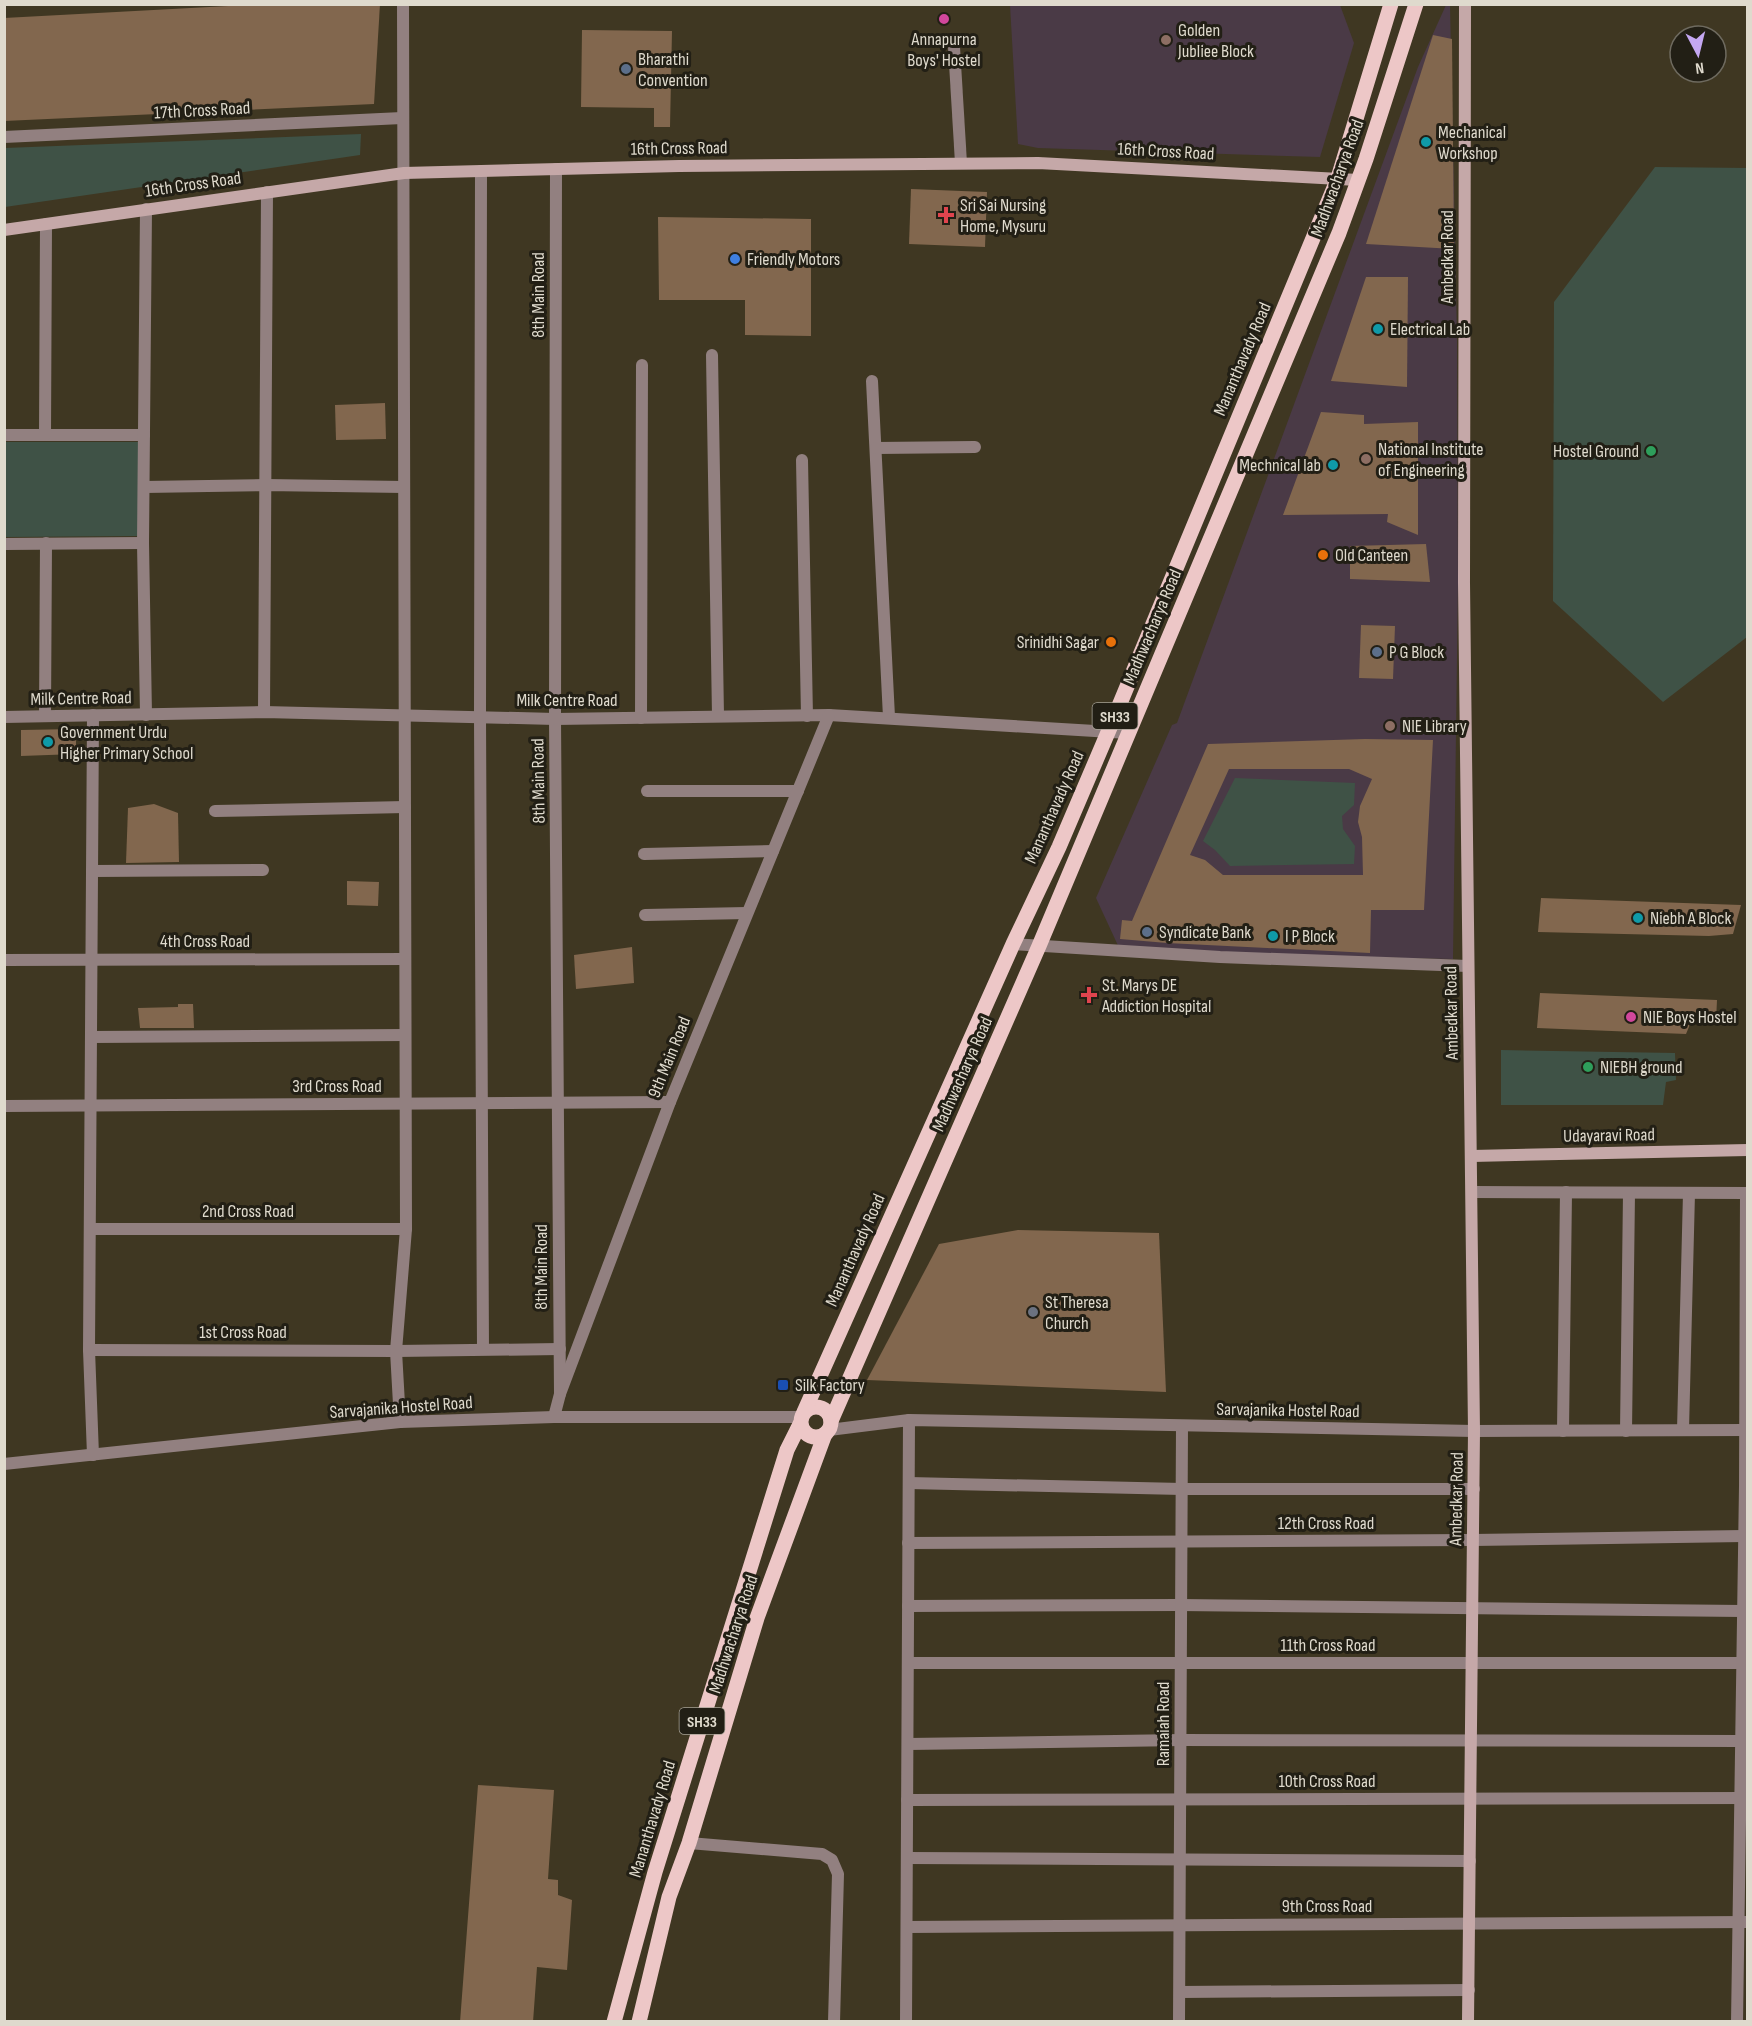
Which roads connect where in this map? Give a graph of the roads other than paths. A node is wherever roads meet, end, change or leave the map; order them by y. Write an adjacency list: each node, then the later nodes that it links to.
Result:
1 (403, 4): 6 (street)
2 (1391, 4): 12 (main road, Mananthavady Road / SH33)
3 (1416, 4): 13 (main road, Madhwacharya Road)
4 (1465, 4): 63 (street, Ambedkar Road)
5 (954, 48): 8 (street)
6 (402, 118): 7 (street, 17th Cross Road); 11 (street)
7 (4, 137)
8 (961, 163): 9 (street, 16th Cross Road); 12 (street, 16th Cross Road)
9 (556, 169): 10 (street, 16th Cross Road); 45 (street, 8th Main Road)
10 (481, 171): 11 (street, 16th Cross Road); 42 (street)
11 (404, 173): 14 (street, 16th Cross Road); 29 (street)
12 (1338, 178): 13 (street, 16th Cross Road); 46 (main road, Mananthavady Road / SH33)
13 (1358, 180): 47 (main road, Madhwacharya Road)
14 (267, 192): 15 (street, 16th Cross Road); 27 (street)
15 (146, 209): 16 (street, 16th Cross Road); 23 (street)
16 (45, 224): 17 (street, 16th Cross Road); 22 (street)
17 (4, 230)
18 (712, 355): 39 (street)
19 (642, 365): 43 (street)
20 (872, 381): 25 (street)
21 (4, 435): 22 (street)
22 (45, 435): 23 (street)
23 (144, 435): 28 (street)
24 (975, 447): 25 (street)
25 (876, 448): 44 (street)
26 (802, 460): 40 (street)
27 (266, 485): 28 (street); 29 (street); 33 (street)
28 (144, 487): 31 (street)
29 (404, 487): 37 (street)
30 (46, 543): 31 (street); 32 (street); 34 (street)
31 (143, 543): 36 (street)
32 (4, 544)
33 (264, 712): 36 (street, Milk Centre Road); 37 (street, Milk Centre Road)
34 (45, 715): 35 (street, Milk Centre Road); 41 (street, Milk Centre Road)
35 (93, 715): 36 (street, Milk Centre Road); 55 (street)
36 (146, 715)
37 (404, 715): 42 (street, Milk Centre Road); 50 (street)
38 (829, 715): 40 (street, Milk Centre Road); 44 (street, Milk Centre Road); 49 (street, 9th Main Road)
39 (718, 716): 40 (street, Milk Centre Road); 43 (street, Milk Centre Road)
40 (807, 716)
41 (4, 717)
42 (480, 717): 45 (street, Milk Centre Road); 68 (street)
43 (641, 717): 45 (street, Milk Centre Road)
44 (889, 717): 46 (street, Milk Centre Road)
45 (555, 719): 66 (street, 8th Main Road)
46 (1109, 730): 47 (street, Milk Centre Road); 58 (main road, Mananthavady Road / SH33)
47 (1128, 733): 59 (main road, Madhwacharya Road)
48 (647, 791): 49 (street)
49 (798, 791): 52 (street, 9th Main Road)
50 (405, 807): 51 (street); 60 (street)
51 (215, 811)
52 (773, 851): 53 (street); 56 (street, 9th Main Road)
53 (644, 854)
54 (263, 870): 55 (street)
55 (92, 872): 62 (street)
56 (747, 913): 57 (street); 67 (street, 9th Main Road)
57 (645, 915)
58 (1013, 944): 59 (street); 87 (main road, Mananthavady Road / SH33)
59 (1039, 946): 63 (street); 91 (main road, Madhwacharya Road)
60 (405, 959): 62 (street, 4th Cross Road); 64 (street)
61 (4, 960): 62 (street, 4th Cross Road)
62 (91, 960): 65 (street)
63 (1468, 966): 73 (street, Ambedkar Road)
64 (405, 1035): 65 (street); 69 (street)
65 (91, 1037): 70 (street)
66 (559, 1102): 67 (street, 3rd Cross Road); 68 (street, 3rd Cross Road); 82 (street, 8th Main Road)
67 (670, 1102): 85 (street, 9th Main Road)
68 (482, 1103): 69 (street, 3rd Cross Road); 81 (street)
69 (405, 1104): 70 (street, 3rd Cross Road); 80 (street)
70 (90, 1105): 71 (street, 3rd Cross Road); 79 (street)
71 (4, 1106)
72 (1748, 1149): 73 (street, Udayaravi Road)
73 (1472, 1156): 74 (street, Ambedkar Road)
74 (1472, 1192): 75 (street); 94 (street, Ambedkar Road)
75 (1566, 1192): 76 (street); 95 (street)
76 (1629, 1193): 77 (street); 96 (street)
77 (1689, 1193): 78 (street); 92 (street)
78 (1747, 1193): 93 (street)
79 (90, 1229): 80 (street, 2nd Cross Road); 83 (street)
80 (406, 1229): 84 (street)
81 (483, 1349): 82 (street, 1st Cross Road); 84 (street, 1st Cross Road)
82 (560, 1349): 85 (street, 8th Main Road)
83 (89, 1350): 84 (street, 1st Cross Road); 97 (street)
84 (396, 1351): 89 (street)
85 (560, 1394): 86 (street, 9th Main Road)
86 (554, 1417): 87 (street, Sarvajanika Hostel Road); 89 (street, Sarvajanika Hostel Road)
87 (802, 1418): 91 (main road); 91 (main road); 132 (main road, Mananthavady Road / SH33)
88 (909, 1420): 90 (street, Sarvajanika Hostel Road); 91 (street, Sarvajanika Hostel Road); 99 (street)
89 (400, 1422): 97 (street, Sarvajanika Hostel Road)
90 (1182, 1426): 94 (street, Sarvajanika Hostel Road); 100 (street, Ramaiah Road)
91 (829, 1428): 122 (main road, Madhwacharya Road)
92 (1683, 1430): 93 (street, Sarvajanika Hostel Road); 96 (street, Sarvajanika Hostel Road)
93 (1747, 1430): 102 (street)
94 (1474, 1431): 95 (street, Sarvajanika Hostel Road); 101 (street, Ambedkar Road)
95 (1563, 1431): 96 (street, Sarvajanika Hostel Road)
96 (1626, 1431)
97 (93, 1455): 98 (street, Sarvajanika Hostel Road)
98 (4, 1464)
99 (909, 1484): 100 (street); 105 (street)
100 (1182, 1489): 101 (street); 104 (street, Ramaiah Road)
101 (1474, 1489): 103 (street, Ambedkar Road)
102 (1744, 1536): 103 (street, 12th Cross Road); 109 (street)
103 (1473, 1540): 104 (street, 12th Cross Road); 108 (street, Ambedkar Road)
104 (1181, 1542): 105 (street, 12th Cross Road); 106 (street, Ramaiah Road)
105 (908, 1544): 107 (street)
106 (1180, 1605): 107 (street); 108 (street); 112 (street, Ramaiah Road)
107 (908, 1606): 111 (street)
108 (1472, 1607): 109 (street); 113 (street, Ambedkar Road)
109 (1743, 1611): 110 (street)
110 (1745, 1662): 113 (street, 11th Cross Road); 116 (street)
111 (908, 1663): 112 (street, 11th Cross Road); 117 (street)
112 (1181, 1663): 113 (street, 11th Cross Road); 114 (street, Ramaiah Road)
113 (1472, 1663): 115 (street, Ambedkar Road)
114 (1182, 1740): 115 (street); 117 (street); 119 (street, Ramaiah Road)
115 (1471, 1740): 116 (street); 120 (street, Ambedkar Road)
116 (1742, 1741): 118 (street)
117 (908, 1744): 121 (street)
118 (1744, 1798): 120 (street, 10th Cross Road); 126 (street)
119 (1180, 1799): 120 (street, 10th Cross Road); 121 (street, 10th Cross Road); 124 (street, Ramaiah Road)
120 (1470, 1799): 125 (street, Ambedkar Road)
121 (907, 1800): 123 (street)
122 (689, 1843): 133 (main road, Madhwacharya Road); 134 (street)
123 (907, 1858): 124 (street); 129 (street)
124 (1180, 1860): 125 (street); 128 (street, Ramaiah Road)
125 (1470, 1861): 127 (street, Ambedkar Road)
126 (1743, 1922): 127 (street, 9th Cross Road); 138 (street)
127 (1469, 1924): 128 (street, 9th Cross Road); 130 (street, Ambedkar Road)
128 (1180, 1925): 129 (street, 9th Cross Road); 131 (street, Ramaiah Road)
129 (906, 1927): 135 (street)
130 (1469, 1990): 131 (street); 137 (street, Ambedkar Road)
131 (1180, 1992): 136 (street, Ramaiah Road)
132 (614, 2022)
133 (639, 2022)
134 (834, 2022)
135 (906, 2022)
136 (1179, 2022)
137 (1468, 2022)
138 (1737, 2022)

